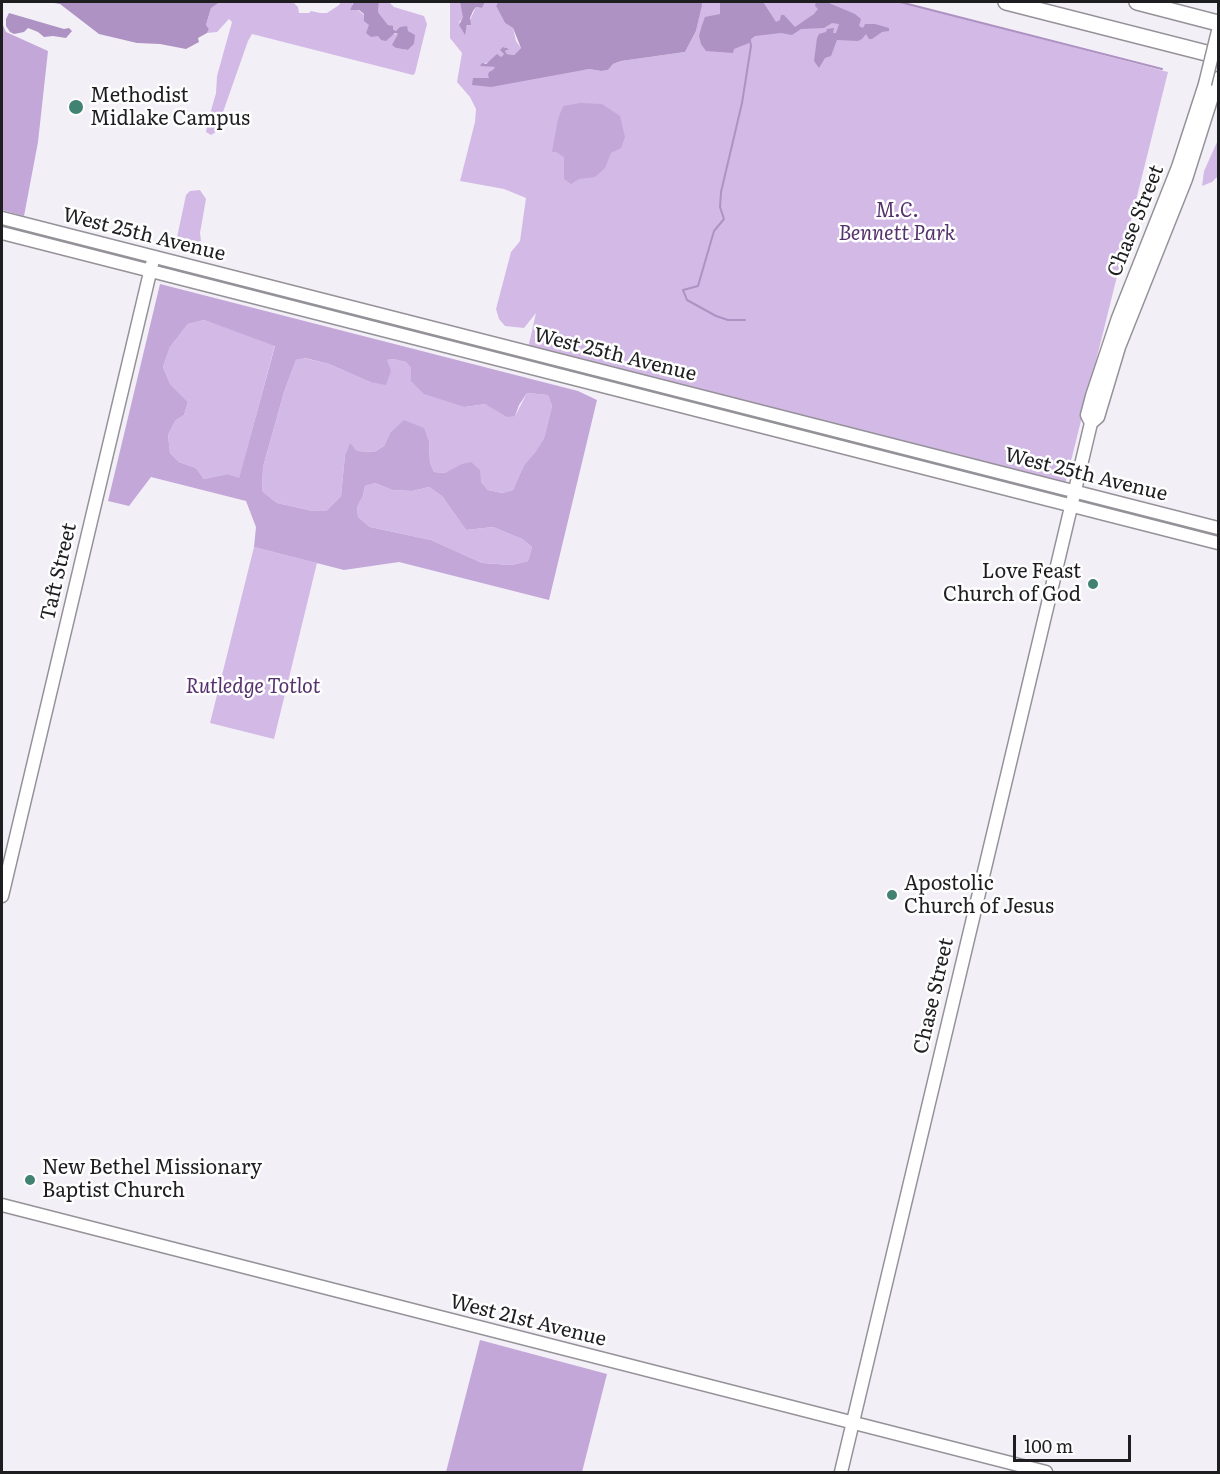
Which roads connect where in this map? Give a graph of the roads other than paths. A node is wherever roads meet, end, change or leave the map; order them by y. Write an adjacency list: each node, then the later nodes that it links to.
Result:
1 (1006, 2): 5 (highway)
2 (1137, 2): 3 (highway)
3 (1218, 23)
4 (1218, 31): 6 (street, Chase Street, bridge)
5 (1218, 56)
6 (1213, 83): 11 (street, Chase Street)
7 (2, 218): 9 (street, West 25th Avenue)
8 (2, 233): 10 (street, West 25th Avenue)
9 (154, 257): 10 (street, Taft Street); 11 (street, West 25th Avenue)
10 (150, 272): 12 (street, West 25th Avenue); 15 (street, Taft Street)
11 (1074, 493): 12 (street, Chase Street); 13 (street, West 25th Avenue)
12 (1071, 506): 14 (street, West 25th Avenue); 17 (street, Chase Street)
13 (1218, 528)
14 (1218, 543)
15 (2, 896)
16 (2, 1205): 17 (street, West 21st Avenue)
17 (852, 1424): 18 (street, Chase Street); 19 (street, West 21st Avenue)
18 (841, 1473)
19 (1046, 1473)

